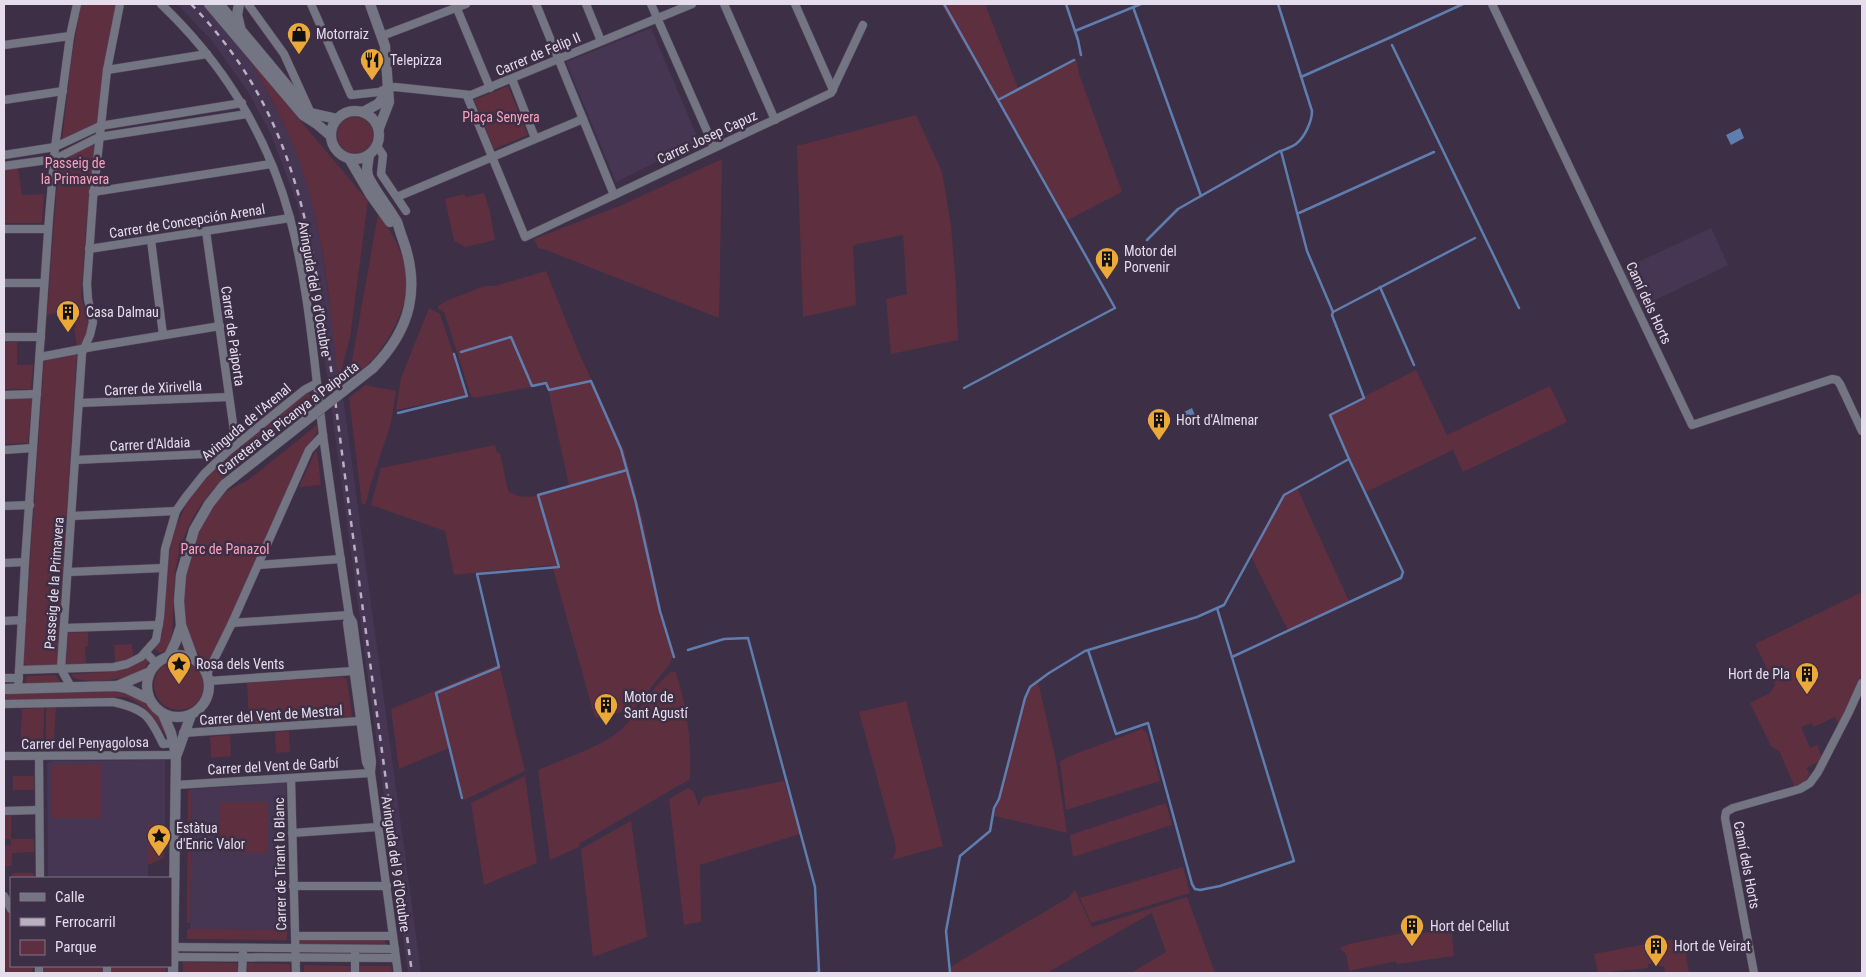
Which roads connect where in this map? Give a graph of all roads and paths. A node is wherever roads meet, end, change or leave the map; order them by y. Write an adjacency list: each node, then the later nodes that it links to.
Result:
1 (77, 4): 22 (street, Passeig de la Primavera)
2 (120, 4): 28 (street, Passeig de la Primavera)
3 (161, 4): 26 (street, Avinguda del 9 d'Octubre)
4 (209, 4): 45 (street)
5 (219, 4): 21 (street)
6 (239, 4): 21 (street)
7 (248, 4): 38 (street)
8 (311, 4): 31 (street, Carrer de Felip II)
9 (370, 4): 23 (street)
10 (466, 4): 18 (street)
11 (536, 4): 27 (street)
12 (586, 4): 24 (street)
13 (652, 4): 19 (street)
14 (692, 4): 19 (street, Carrer de Felip II)
15 (724, 4): 42 (street)
16 (795, 4): 32 (street)
17 (1492, 4): 82 (street, Camí dels Horts)
18 (456, 5): 23 (street); 30 (street)
19 (658, 18): 24 (street, Carrer de Felip II); 50 (street)
20 (863, 25): 32 (street)
21 (240, 28): 38 (street)
22 (70, 36): 25 (street); 33 (street, Passeig de la Primavera)
23 (382, 36): 31 (street)
24 (601, 41): 27 (street, Carrer de Felip II)
25 (4, 45)
26 (207, 54): 28 (street); 36 (street, Avinguda del 9 d'Octubre)
27 (558, 59): 29 (street, Carrer de Felip II); 41 (street)
28 (107, 70): 43 (street, Passeig de la Primavera)
29 (512, 79): 30 (street, Carrer de Felip II); 47 (street)
30 (490, 88): 34 (street, Carrer de Felip II)
31 (388, 90): 34 (street, Carrer de Felip II); 37 (street); 44 (street)
32 (833, 90): 42 (street, Carrer Josep Capuz)
33 (63, 91): 35 (street); 49 (street, Passeig de la Primavera)
34 (467, 96): 53 (street)
35 (4, 100)
36 (242, 104): 39 (street, Avinguda del 9 d'Octubre); 43 (street)
37 (363, 112): 40 (street); 44 (street)
38 (310, 113): 40 (street)
39 (248, 114): 46 (street); 56 (street, Avinguda del 9 d'Octubre)
40 (337, 119): 45 (street)
41 (583, 119): 47 (street); 59 (street)
42 (775, 120): 50 (street, Carrer Josep Capuz)
43 (100, 126): 46 (street, Passeig de la Primavera); 49 (street)
44 (378, 128): 48 (street)
45 (331, 136): 55 (street)
46 (100, 137): 54 (street); 58 (street, Passeig de la Primavera)
47 (535, 138): 53 (street)
48 (377, 146): 52 (street); 60 (street)
49 (55, 147): 51 (street); 54 (street, Passeig de la Primavera)
50 (714, 147): 59 (street, Carrer Josep Capuz)
51 (4, 155)
52 (369, 155): 55 (street); 66 (street, Carretera de Picanya a Paiporta)
53 (492, 157): 59 (street, Carrer Josep Capuz); 60 (street)
54 (55, 159): 57 (street); 64 (street, Passeig de la Primavera)
55 (350, 160): 66 (street, Carretera de Picanya a Paiporta)
56 (272, 164): 58 (street); 62 (street, Avinguda del 9 d'Octubre)
57 (4, 166)
58 (93, 192): 68 (street, Passeig de la Primavera)
59 (614, 195)
60 (397, 197): 61 (street)
61 (406, 211)
62 (290, 218): 65 (street, Carrer de Concepción Arenal); 77 (street, Avinguda del 9 d'Octubre)
63 (4, 229): 64 (street)
64 (48, 229): 70 (street, Passeig de la Primavera)
65 (206, 231): 67 (street, Carrer de Concepción Arenal); 71 (street, Carrer de Paiporta)
66 (401, 235): 106 (street, Carretera de Picanya a Paiporta, bridge)
67 (150, 240): 68 (street, Carrer de Concepción Arenal); 72 (street)
68 (89, 249): 75 (street, Passeig de la Primavera)
69 (4, 283): 70 (street)
70 (44, 283): 73 (street, Passeig de la Primavera)
71 (220, 326): 72 (street); 80 (street, Carrer de Paiporta)
72 (163, 335): 75 (street)
73 (41, 337): 74 (street); 76 (street, Passeig de la Primavera)
74 (4, 338)
75 (85, 348): 76 (street); 81 (street, Passeig de la Primavera)
76 (40, 357): 79 (street, Passeig de la Primavera)
77 (318, 382): 83 (street, Avinguda del 9 d'Octubre); 84 (street, Avinguda de l'Arenal)
78 (4, 394): 79 (street)
79 (37, 394): 86 (street, Passeig de la Primavera)
80 (229, 397): 81 (street, Carrer de Xirivella); 84 (street, Carrer de Paiporta)
81 (79, 404): 90 (street, Passeig de la Primavera)
82 (1862, 431)
83 (323, 435): 85 (street); 88 (street, Avinguda del 9 d'Octubre)
84 (236, 445): 89 (street, Avinguda de l'Arenal)
85 (311, 446): 88 (street); 98 (street)
86 (33, 448): 87 (street); 91 (street, Passeig de la Primavera)
87 (4, 450)
88 (325, 451): 95 (street, Avinguda del 9 d'Octubre)
89 (226, 452): 90 (street, Carrer d'Aldaia); 93 (street, Avinguda de l'Arenal)
90 (75, 460): 94 (street, Passeig de la Primavera)
91 (30, 505): 92 (street); 96 (street, Passeig de la Primavera)
92 (4, 506)
93 (176, 510): 94 (street); 99 (street, Avinguda de l'Arenal)
94 (72, 516): 100 (street, Passeig de la Primavera)
95 (341, 559): 98 (street); 101 (street, Avinguda del 9 d'Octubre)
96 (25, 562): 97 (street); 103 (street, Passeig de la Primavera)
97 (4, 563)
98 (258, 565): 104 (street)
99 (163, 568): 100 (street); 105 (street, Avinguda de l'Arenal)
100 (68, 572): 107 (street, Passeig de la Primavera)
101 (348, 615): 104 (street); 113 (street, Avinguda del 9 d'Octubre); 131 (street, Avinguda del 9 d'Octubre)
102 (4, 620): 103 (street)
103 (22, 620): 116 (street, Passeig de la Primavera)
104 (232, 623): 115 (street)
105 (159, 625): 107 (street); 108 (street, Avinguda de l'Arenal)
106 (181, 625): 109 (street, Carretera de Picanya a Paiporta); 110 (street, Carretera de Picanya a Paiporta)
107 (64, 628): 112 (street, Passeig de la Primavera)
108 (146, 653): 111 (street); 112 (street)
109 (169, 656): 110 (street); 111 (street)
110 (193, 658): 115 (street)
111 (153, 667): 118 (street); 121 (street)
112 (61, 669): 116 (street); 119 (street, Passeig de la Primavera)
113 (353, 671): 115 (street); 125 (street, Avinguda del 9 d'Octubre)
114 (4, 678): 116 (street)
115 (208, 678): 124 (street)
116 (19, 679): 119 (street); 120 (street)
117 (1862, 683): 159 (street, Camí dels Horts)
118 (117, 686): 119 (street); 121 (street)
119 (71, 687)
120 (4, 689)
121 (149, 699): 123 (street)
122 (4, 704): 127 (street)
123 (164, 714): 124 (street); 127 (street)
124 (191, 715): 126 (street)
125 (360, 721): 126 (street, Carrer del Vent de Mestral); 131 (street, Avinguda del 9 d'Octubre)
126 (184, 733): 128 (street)
127 (174, 743): 128 (street)
128 (171, 755): 130 (street, Carrer del Penyagolosa); 133 (street)
129 (4, 756): 130 (street, Carrer del Penyagolosa)
130 (38, 756): 134 (street)
131 (371, 773): 132 (street, Carrer del Vent de Garbí); 136 (street, Avinguda del 9 d'Octubre)
132 (291, 778): 133 (street, Carrer del Vent de Garbí); 137 (street, Carrer de Tirant lo Blanc)
133 (176, 785): 149 (street)
134 (39, 810): 135 (street); 138 (street)
135 (4, 811)
136 (378, 827): 137 (street); 140 (street, Avinguda del 9 d'Octubre)
137 (292, 834): 139 (street, Carrer de Tirant lo Blanc)
138 (40, 877)
139 (293, 886): 140 (street); 143 (street, Carrer de Tirant lo Blanc)
140 (386, 886): 144 (street, Avinguda del 9 d'Octubre)
141 (4, 896): 142 (street)
142 (10, 907)
143 (295, 936): 144 (street); 146 (street, Carrer de Tirant lo Blanc)
144 (393, 936): 148 (street, Avinguda del 9 d'Octubre)
145 (243, 947): 146 (street); 149 (street); 150 (street)
146 (295, 949): 147 (street); 151 (street, Carrer de Tirant lo Blanc)
147 (356, 949): 148 (street); 152 (street)
148 (395, 949): 153 (street, Avinguda del 9 d'Octubre)
149 (172, 952): 150 (street); 154 (street)
150 (243, 957): 151 (street); 155 (street)
151 (296, 958): 152 (street); 156 (street, Carrer de Tirant lo Blanc)
152 (355, 958): 153 (street); 157 (street)
153 (396, 958): 158 (street, Avinguda del 9 d'Octubre)
154 (173, 973)
155 (242, 973)
156 (296, 973)
157 (355, 973)
158 (398, 973)
159 (1754, 973)

